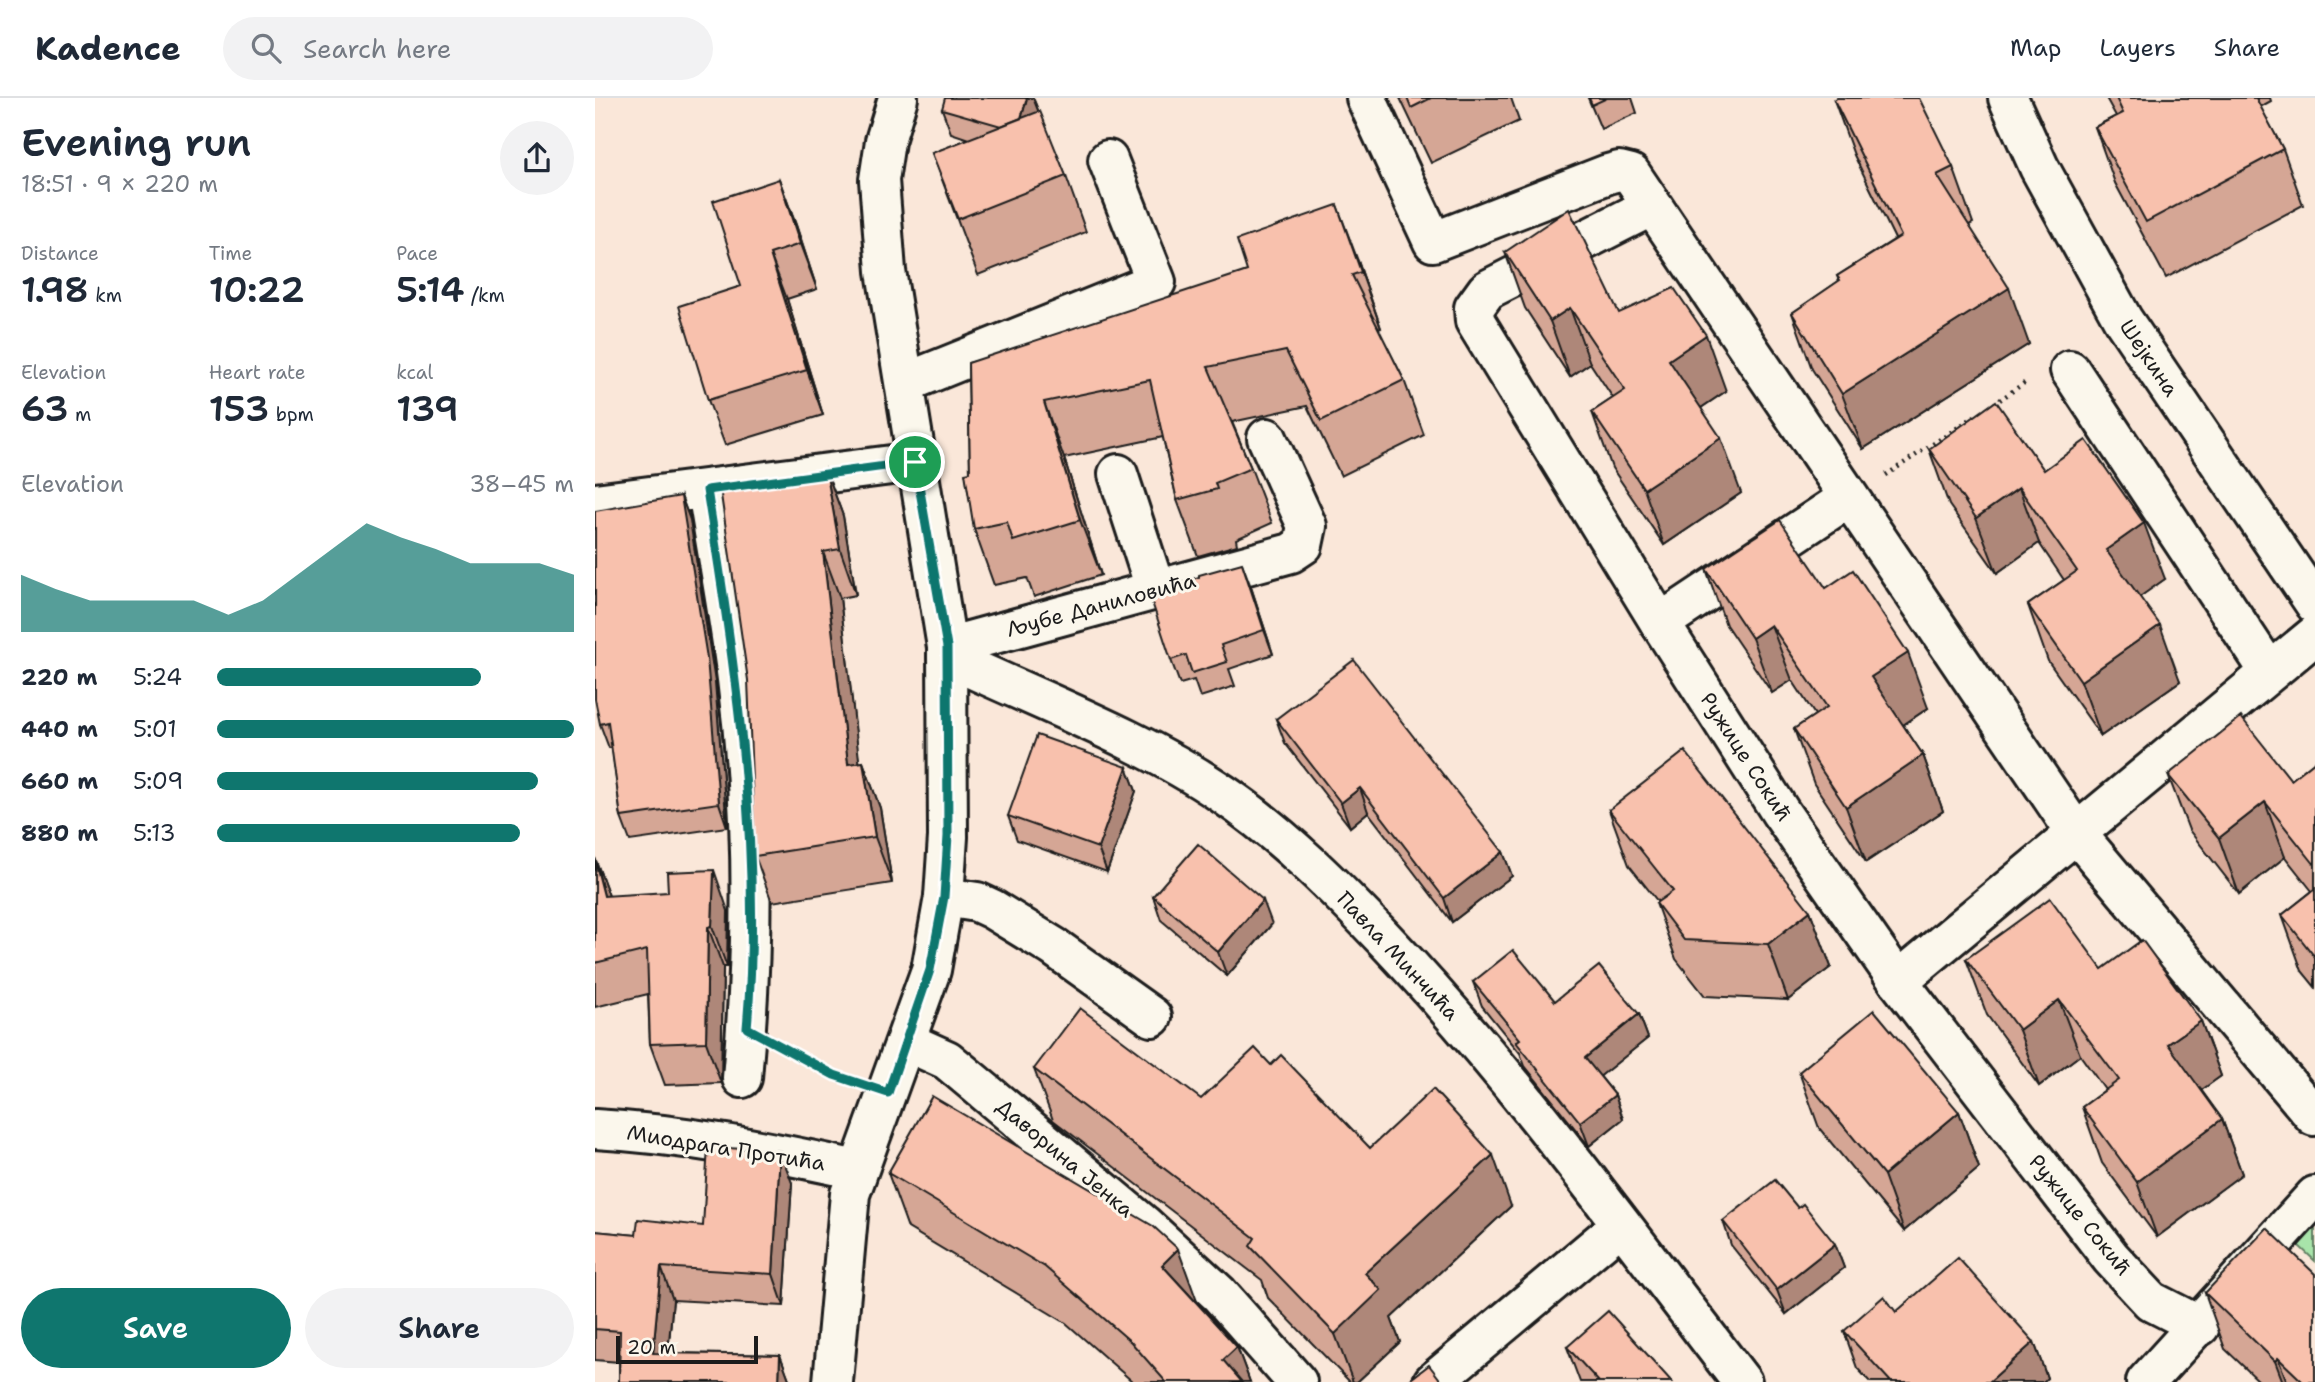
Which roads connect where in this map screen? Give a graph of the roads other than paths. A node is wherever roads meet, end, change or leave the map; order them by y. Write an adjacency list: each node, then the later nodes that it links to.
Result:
1 (898, 98): 7 (street)
2 (1366, 98): 5 (street)
3 (2008, 98): 15 (street, Шејкина)
4 (1108, 160): 7 (street)
5 (1651, 206): 12 (street); 16 (street, Ружице Сокић)
6 (2052, 374): 19 (street)
7 (905, 383): 9 (street)
8 (1267, 438): 14 (street, Љубе Даниловића)
9 (915, 462): 11 (street); 18 (street)
10 (1118, 474): 14 (street)
11 (707, 490): 13 (street); 25 (street)
12 (1848, 498): 16 (street); 20 (street)
13 (595, 503)
14 (1156, 591): 18 (street, Љубе Даниловића)
15 (2315, 604)
16 (1660, 623): 22 (street, Ружице Сокић)
17 (2315, 635): 19 (street)
18 (947, 652): 21 (street); 30 (street, Павла Минчића)
19 (2269, 671): 20 (street)
20 (2075, 833): 22 (street); 26 (street)
21 (944, 897): 23 (street); 24 (street)
22 (1898, 981): 31 (street, Ружице Сокић)
23 (1152, 1017)
24 (907, 1042): 28 (street); 34 (street, Даворина Јенка)
25 (742, 1077)
26 (2314, 1116)
27 (595, 1129): 28 (street, Миодрага Протића)
28 (857, 1170): 33 (street)
29 (2315, 1196): 31 (street)
30 (1621, 1224): 35 (street); 36 (street, Павла Минчића)
31 (2200, 1326): 32 (street)
32 (2148, 1381)
33 (832, 1382)
34 (1297, 1382)
35 (1433, 1382)
36 (1742, 1382)

